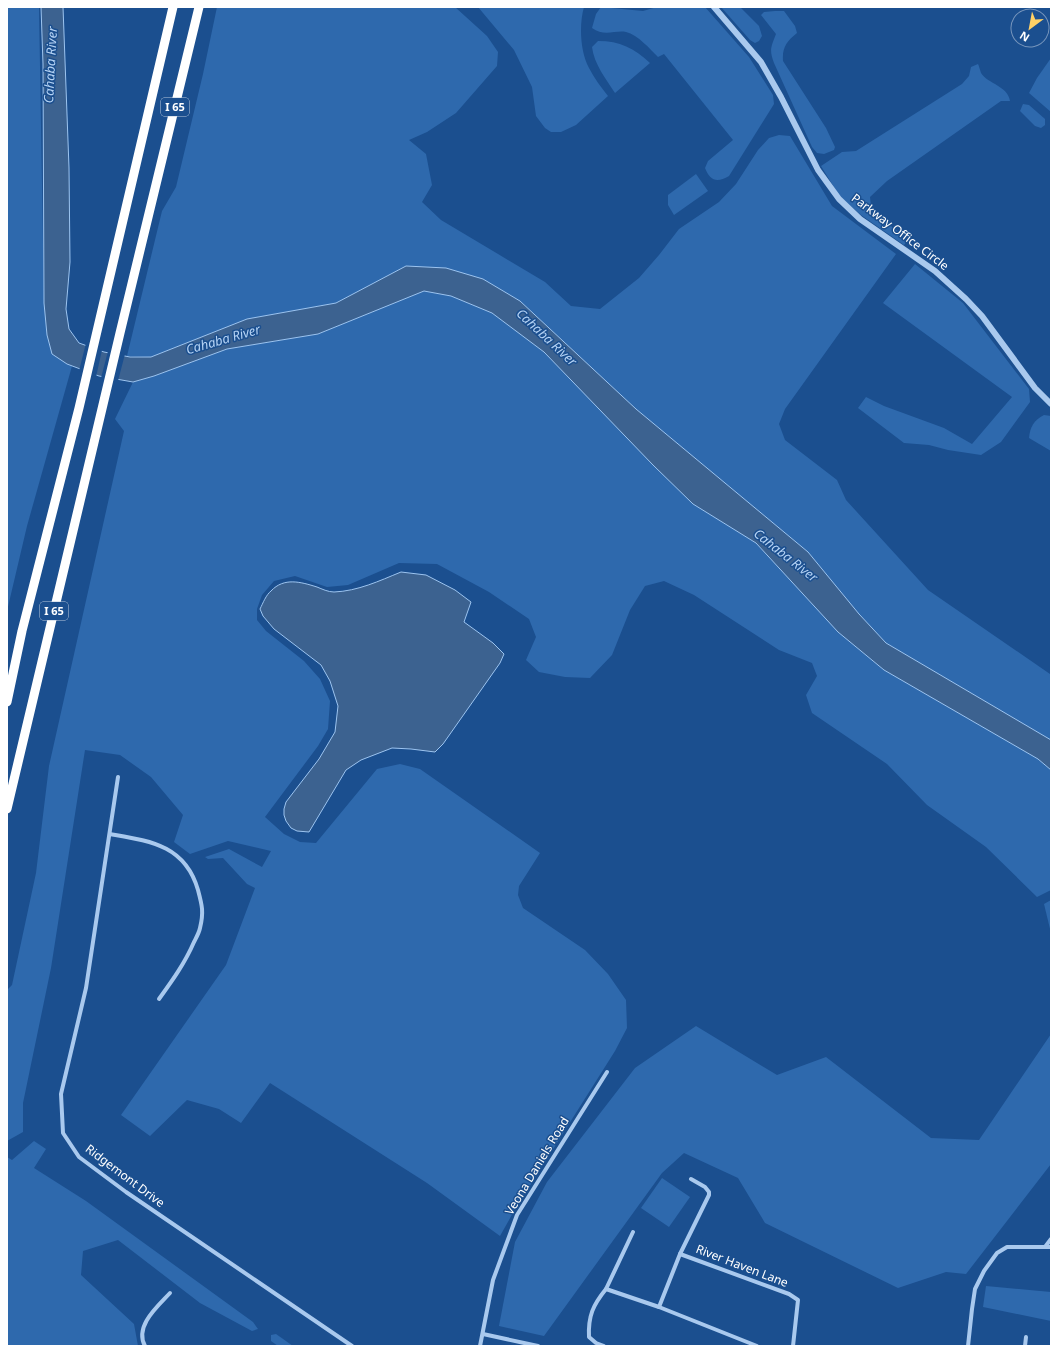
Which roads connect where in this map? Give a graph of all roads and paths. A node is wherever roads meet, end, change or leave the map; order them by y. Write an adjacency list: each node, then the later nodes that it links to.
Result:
1 (173, 7): 5 (highway, I 65)
2 (199, 7): 7 (highway, I 65)
3 (714, 7): 4 (street, Parkway Office Circle)
4 (1051, 404)
5 (7, 702)
6 (118, 777): 8 (street, Ridgemont Drive)
7 (7, 809)
8 (110, 834): 9 (street); 23 (street, Ridgemont Drive)
9 (159, 999)
10 (607, 1072): 20 (street, Veona Daniels Road)
11 (691, 1179): 16 (street, River Haven Lane)
12 (634, 1232): 17 (street)
13 (1051, 1240): 14 (street)
14 (1045, 1247): 15 (street); 29 (street)
15 (1051, 1248)
16 (680, 1254): 19 (street, River Haven Lane); 28 (street, River Haven Lane)
17 (606, 1289): 19 (street); 26 (street)
18 (170, 1293): 22 (street)
19 (660, 1307): 27 (street)
20 (483, 1334): 24 (street, Veona Daniels Road); 25 (street)
21 (1026, 1337): 30 (street)
22 (145, 1346)
23 (352, 1346)
24 (480, 1346)
25 (538, 1346)
26 (604, 1346)
27 (757, 1346)
28 (793, 1346)
29 (968, 1346)
30 (1025, 1346)

